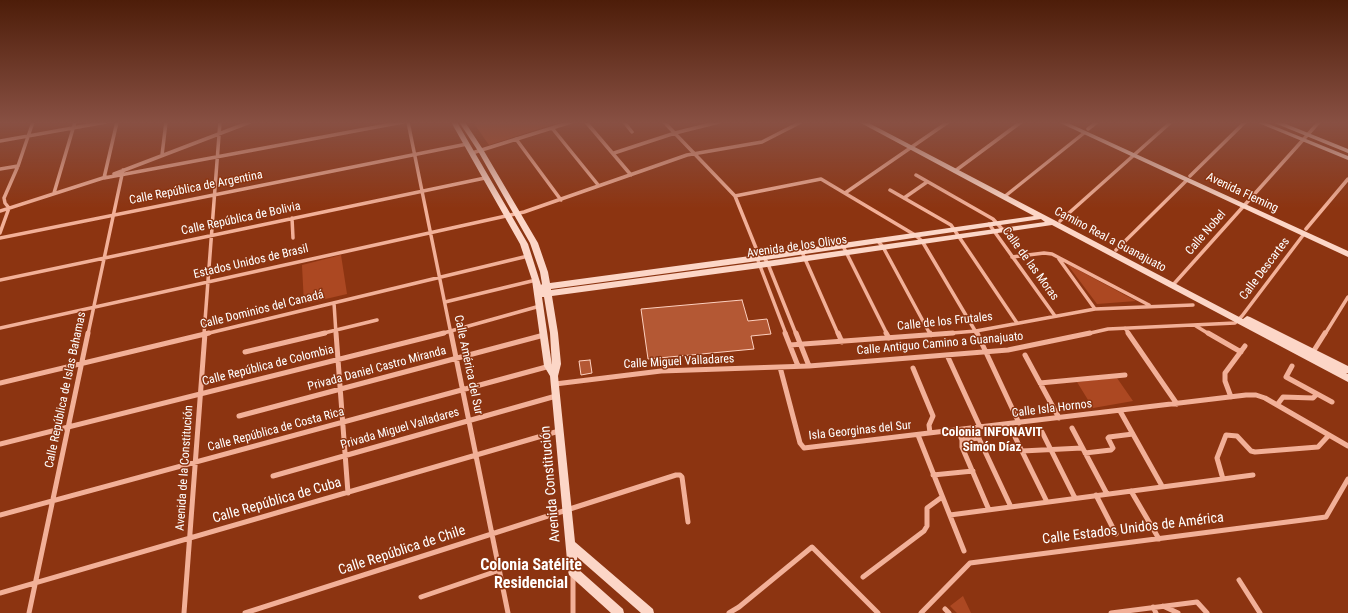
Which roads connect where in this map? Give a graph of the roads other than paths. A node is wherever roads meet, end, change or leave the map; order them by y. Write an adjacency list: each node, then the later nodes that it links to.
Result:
1 (481, 150): 59 (street, Avenida Constitución)
2 (23, 151): 35 (street)
3 (66, 151): 49 (street)
4 (110, 151): 41 (street)
5 (163, 151): 32 (street)
6 (174, 151): 32 (street)
7 (219, 151): 33 (street, Avenida de la Constitución)
8 (248, 151): 33 (street)
9 (413, 151): 30 (street, Calle América del Sur)
10 (432, 151): 30 (street, Calle República de Argentina)
11 (479, 151): 27 (street)
12 (525, 151): 55 (street)
13 (570, 151): 46 (street)
14 (612, 151): 28 (street)
15 (621, 151): 28 (street)
16 (693, 151): 29 (street)
17 (710, 151): 29 (street, Estados Unidos de Brasil)
18 (905, 151): 50 (street)
19 (921, 151): 37 (street, Camino Real a Guanajuato)
20 (983, 151): 37 (street)
21 (1061, 151): 52 (street)
22 (1129, 151): 31 (street, Avenida Fleming)
23 (1140, 151): 31 (street)
24 (1216, 151): 43 (street)
25 (1293, 151): 56 (street, Calle Nobel)
26 (1333, 151): 34 (street)
27 (472, 153): 42 (street, Avenida Constitución)
28 (614, 153): 39 (street)
29 (695, 153): 39 (street, Estados Unidos de Brasil); 53 (street)
30 (414, 154): 47 (street, Calle América del Sur); 51 (street, Calle República de Argentina)
31 (1136, 154): 43 (street, Avenida Fleming); 64 (street)
32 (162, 155): 38 (street)
33 (219, 156): 38 (street); 51 (street, Avenida de la Constitución)
34 (1348, 158)
35 (18, 166): 36 (street); 57 (street)
36 (0, 169)
37 (957, 170): 52 (street, Camino Real a Guanajuato)
38 (122, 172): 41 (street); 60 (street, Calle República de Islas Bahamas)
39 (631, 175): 46 (street, Estados Unidos de Brasil)
40 (916, 175): 45 (street)
41 (104, 178): 49 (street)
42 (485, 178): 47 (street, Calle República de Bolivia); 61 (street, Avenida Constitución)
43 (1189, 178): 56 (street, Avenida Fleming); 83 (street)
44 (1348, 179): 71 (street, Calle Descartes)
45 (927, 182): 54 (street); 65 (street)
46 (599, 186): 55 (street, Estados Unidos de Brasil)
47 (422, 190): 63 (street, Calle República de Bolivia); 70 (street, Calle América del Sur)
48 (890, 190): 54 (street)
49 (54, 193): 57 (street)
50 (845, 193): 53 (street); 74 (street)
51 (216, 195): 60 (street, Calle República de Argentina); 73 (street, Avenida de la Constitución)
52 (1006, 195): 62 (street, Camino Real a Guanajuato); 64 (street, Camino Real a Guanajuato)
53 (735, 196): 90 (street)
54 (904, 198): 67 (street)
55 (561, 200): 59 (street, Estados Unidos de Brasil)
56 (1245, 204): 71 (street, Avenida Fleming); 94 (street, Calle Nobel)
57 (9, 208): 58 (street); 72 (street)
58 (0, 211)
59 (517, 214): 61 (street, Estados Unidos de Brasil); 96 (street, Avenida Constitución)
60 (113, 215): 76 (street, Calle República de Argentina); 89 (street, Calle República de Islas Bahamas)
61 (507, 216): 70 (street, Estados Unidos de Brasil); 86 (street, Avenida Constitución)
62 (1041, 217): 64 (street, Avenida de los Olivos); 65 (street, Avenida de los Olivos)
63 (292, 218): 73 (street, Calle República de Bolivia); 77 (street)
64 (1054, 220): 68 (street, Avenida de los Olivos); 83 (street, Camino Real a Guanajuato); 94 (street, Camino Real a Guanajuato)
65 (997, 223): 66 (street, Avenida de los Olivos); 68 (street)
66 (989, 224): 67 (street, Avenida de los Olivos); 69 (street, Calle de las Moras)
67 (955, 229): 74 (street, Avenida de los Olivos); 75 (street)
68 (1003, 230): 69 (street, Avenida de los Olivos)
69 (994, 231): 75 (street, Avenida de los Olivos); 87 (street, Calle de las Moras)
70 (430, 232): 91 (street, Calle América del Sur); 93 (street, Estados Unidos de Brasil)
71 (1305, 232): 82 (street, Avenida Fleming); 84 (street, Avenida Fleming); 106 (street, Calle Descartes)
72 (0, 233)
73 (213, 235): 89 (street, Calle República de Bolivia); 93 (street, Avenida de la Constitución)
74 (915, 235): 78 (street, Avenida de los Olivos); 79 (street)
75 (960, 236): 79 (street, Avenida de los Olivos); 108 (street)
76 (0, 238)
77 (292, 238)
78 (877, 240): 80 (street); 81 (street, Avenida de los Olivos)
79 (922, 241): 80 (street, Avenida de los Olivos); 114 (street)
80 (883, 247): 81 (street, Avenida de los Olivos); 117 (street)
81 (845, 249): 85 (street, Avenida de los Olivos); 118 (street)
82 (1348, 249)
83 (1116, 250): 94 (street, Camino Real a Guanajuato)
84 (1348, 254)
85 (803, 255): 90 (street, Avenida de los Olivos); 119 (street)
86 (528, 256): 91 (street, Calle Dominios del Canadá); 95 (street, Avenida Constitución)
87 (1012, 257): 88 (street, Calle de los Frutales); 105 (street, Calle de las Moras)
88 (1058, 257): 102 (street, Calle de los Frutales); 104 (street)
89 (104, 258): 92 (street, Calle República de Bolivia); 103 (street, Calle República de Islas Bahamas)
90 (761, 260): 96 (street, Avenida de los Olivos); 120 (street); 121 (street)
91 (440, 278): 98 (street, Calle América del Sur); 99 (street, Calle Dominios del Canadá)
92 (0, 280)
93 (209, 282): 103 (street, Estados Unidos de Brasil); 115 (street, Avenida de la Constitución)
94 (1174, 284): 106 (street, Camino Real a Guanajuato)
95 (537, 288): 96 (street, Avenida de los Olivos); 98 (street); 101 (street, Avenida Constitución)
96 (548, 290): 132 (street, Avenida Constitución)
97 (1348, 297): 126 (street)
98 (445, 302): 113 (street, Calle América del Sur)
99 (334, 303): 112 (street); 115 (street, Calle Dominios del Canadá)
100 (1193, 305): 102 (street, Calle de los Frutales)
101 (540, 306): 113 (street, Calle República de Colombia); 116 (street, Avenida Constitución)
102 (1149, 306): 104 (street, Calle de los Frutales)
103 (94, 307): 110 (street, Estados Unidos de Brasil); 131 (street, Calle República de Islas Bahamas)
104 (1095, 309): 105 (street, Calle de los Frutales)
105 (1055, 316): 108 (street, Calle de los Frutales)
106 (1240, 318): 109 (street, Calle Antiguo Camino a Guanajuato); 126 (street, Camino Real a Guanajuato); 140 (street, Camino Real a Guanajuato)
107 (377, 320): 112 (street)
108 (1016, 323): 114 (street, Calle de los Frutales)
109 (1196, 325): 111 (street, Calle Antiguo Camino a Guanajuato); 125 (street)
110 (0, 328)
111 (1125, 328): 124 (street, Calle Antiguo Camino a Guanajuato); 151 (street)
112 (336, 330): 123 (street); 130 (street)
113 (450, 330): 129 (street, Calle América del Sur); 130 (street, Calle República de Colombia)
114 (976, 331): 117 (street, Calle de los Frutales); 124 (street)
115 (205, 334): 131 (street, Calle Dominios del Canadá); 146 (street, Avenida de la Constitución)
116 (544, 335): 129 (street, Privada Daniel Castro Miranda); 132 (street, Avenida Constitución)
117 (931, 335): 118 (street, Calle de los Frutales)
118 (889, 338): 119 (street, Calle de los Frutales)
119 (842, 342): 120 (street, Calle de los Frutales)
120 (801, 344): 121 (street, Calle de los Frutales); 134 (street)
121 (790, 345): 133 (street)
122 (1245, 346): 125 (street)
123 (245, 352)
124 (986, 352): 127 (street, Calle Antiguo Camino a Guanajuato); 158 (street)
125 (1241, 352): 149 (street)
126 (1313, 352): 138 (street, Camino Real a Guanajuato)
127 (947, 355): 134 (street, Calle Antiguo Camino a Guanajuato); 160 (street)
128 (1025, 355): 143 (street)
129 (456, 358): 144 (street, Privada Daniel Castro Miranda); 145 (street, Calle América del Sur)
130 (338, 359): 144 (street); 146 (street, Calle República de Colombia)
131 (82, 364): 142 (street, Calle Dominios del Canadá); 159 (street, Calle República de Islas Bahamas)
132 (553, 365): 141 (street, Avenida Constitución); 145 (street, Calle República de Costa Rica)
133 (798, 366): 134 (street, Calle Antiguo Camino a Guanajuato); 136 (street, Calle Antiguo Camino a Guanajuato)
134 (809, 366)
135 (1292, 366): 147 (street)
136 (780, 367): 141 (street, Calle Miguel Valladares); 168 (street, Isla Georginas del Sur)
137 (913, 368): 166 (street)
138 (1348, 370)
139 (1125, 374): 143 (street)
140 (1348, 378)
141 (554, 380): 148 (street, Avenida Constitución)
142 (0, 383)
143 (1040, 383): 155 (street)
144 (340, 388): 154 (street, Privada Daniel Castro Miranda); 157 (street)
145 (463, 390): 156 (street, Calle América del Sur); 157 (street, Calle República de Costa Rica)
146 (200, 394): 159 (street, Calle República de Colombia); 180 (street, Avenida de la Constitución)
147 (1317, 394): 150 (street); 152 (street)
148 (556, 396): 156 (street, Privada Miguel Valladares); 164 (street, Avenida Constitución)
149 (1231, 397): 151 (street, Calle Isla Hornos); 152 (street, Calle Isla Hornos)
150 (1332, 402)
151 (1177, 404): 153 (street, Calle Isla Hornos)
152 (1277, 405): 170 (street, Calle Isla Hornos)
153 (1120, 411): 155 (street, Calle Isla Hornos); 167 (street)
154 (239, 416)
155 (1059, 418): 158 (street, Calle Isla Hornos)
156 (469, 420): 178 (street, Privada Miguel Valladares); 179 (street, Calle América del Sur)
157 (343, 422): 178 (street); 180 (street, Calle República de Costa Rica)
158 (1019, 423): 160 (street, Calle Isla Hornos)
159 (69, 427): 173 (street, Calle República de Colombia); 194 (street, Calle República de Islas Bahamas)
160 (980, 427): 161 (street, Calle Isla Hornos)
161 (974, 428): 163 (street, Calle Isla Hornos); 171 (street)
162 (1072, 428): 176 (street)
163 (958, 430): 166 (street, Calle Isla Hornos); 172 (street)
164 (560, 431): 179 (street, Calle República de Cuba); 197 (street, Avenida Constitución)
165 (1042, 432): 175 (street)
166 (930, 433): 168 (street, Isla Georginas del Sur)
167 (1133, 434): 176 (street); 187 (street)
168 (918, 435): 182 (street)
169 (1014, 435): 177 (street)
170 (1329, 435): 174 (street, Calle Isla Hornos); 185 (street)
171 (978, 438): 172 (street); 196 (street)
172 (962, 440): 181 (street)
173 (0, 444)
174 (1348, 446)
175 (1051, 450): 176 (street); 177 (street); 193 (street)
176 (1083, 450): 190 (street)
177 (1022, 452): 195 (street)
178 (345, 455): 184 (street, Privada Miguel Valladares); 189 (street)
179 (476, 456): 189 (street, Calle República de Cuba); 203 (street, Calle América del Sur)
180 (195, 462): 194 (street, Calle República de Costa Rica); 204 (street, Avenida de la Constitución)
181 (973, 471): 182 (street); 198 (street)
182 (934, 475): 192 (street)
183 (1253, 475): 185 (street)
184 (273, 476)
185 (1223, 478): 187 (street)
186 (1348, 479): 205 (street, Calle Estados Unidos de América)
187 (1162, 486): 188 (street)
188 (1131, 491): 190 (street); 205 (street)
189 (348, 493): 204 (street, Calle República de Cuba)
190 (1106, 494): 191 (street)
191 (1096, 495): 193 (street); 202 (street)
192 (942, 497): 200 (street); 210 (street)
193 (1075, 498): 195 (street)
194 (53, 500): 199 (street, Calle República de Costa Rica); 212 (street, Calle República de Islas Bahamas)
195 (1047, 502): 196 (street)
196 (1011, 507): 198 (street)
197 (566, 510): 201 (street, Calle República de Chile); 203 (street, Calle República de Chile); 206 (street, Avenida Constitución)
198 (988, 510): 200 (street)
199 (0, 515)
200 (950, 516): 207 (street)
201 (688, 522)
202 (1116, 534)
203 (492, 535): 208 (street, Calle América del Sur); 219 (street, Calle República de Chile)
204 (189, 539): 212 (street, Calle República de Cuba); 218 (street, Avenida de la Constitución)
205 (1159, 539): 226 (street, Calle Estados Unidos de América)
206 (570, 544): 209 (street, Avenida Constitución); 223 (street)
207 (964, 551)
208 (500, 570): 214 (street); 220 (street, Calle América del Sur)
209 (573, 571): 221 (street, Avenida Constitución); 222 (street)
210 (863, 577)
211 (1240, 580): 231 (street)
212 (36, 583): 213 (street, Calle República de Cuba); 217 (street, Calle República de Islas Bahamas)
213 (0, 593)
214 (421, 597)
215 (1162, 606): 216 (street); 229 (street); 230 (street)
216 (1153, 607): 227 (street); 228 (street)
217 (29, 613)
218 (184, 613)
219 (245, 613)
220 (508, 613)
221 (573, 613)
222 (619, 613)
223 (649, 613)
224 (729, 613): 225 (street)
225 (878, 613)
226 (921, 613)
227 (1111, 613)
228 (1156, 613)
229 (1178, 613)
230 (1206, 613)
231 (1260, 613)

